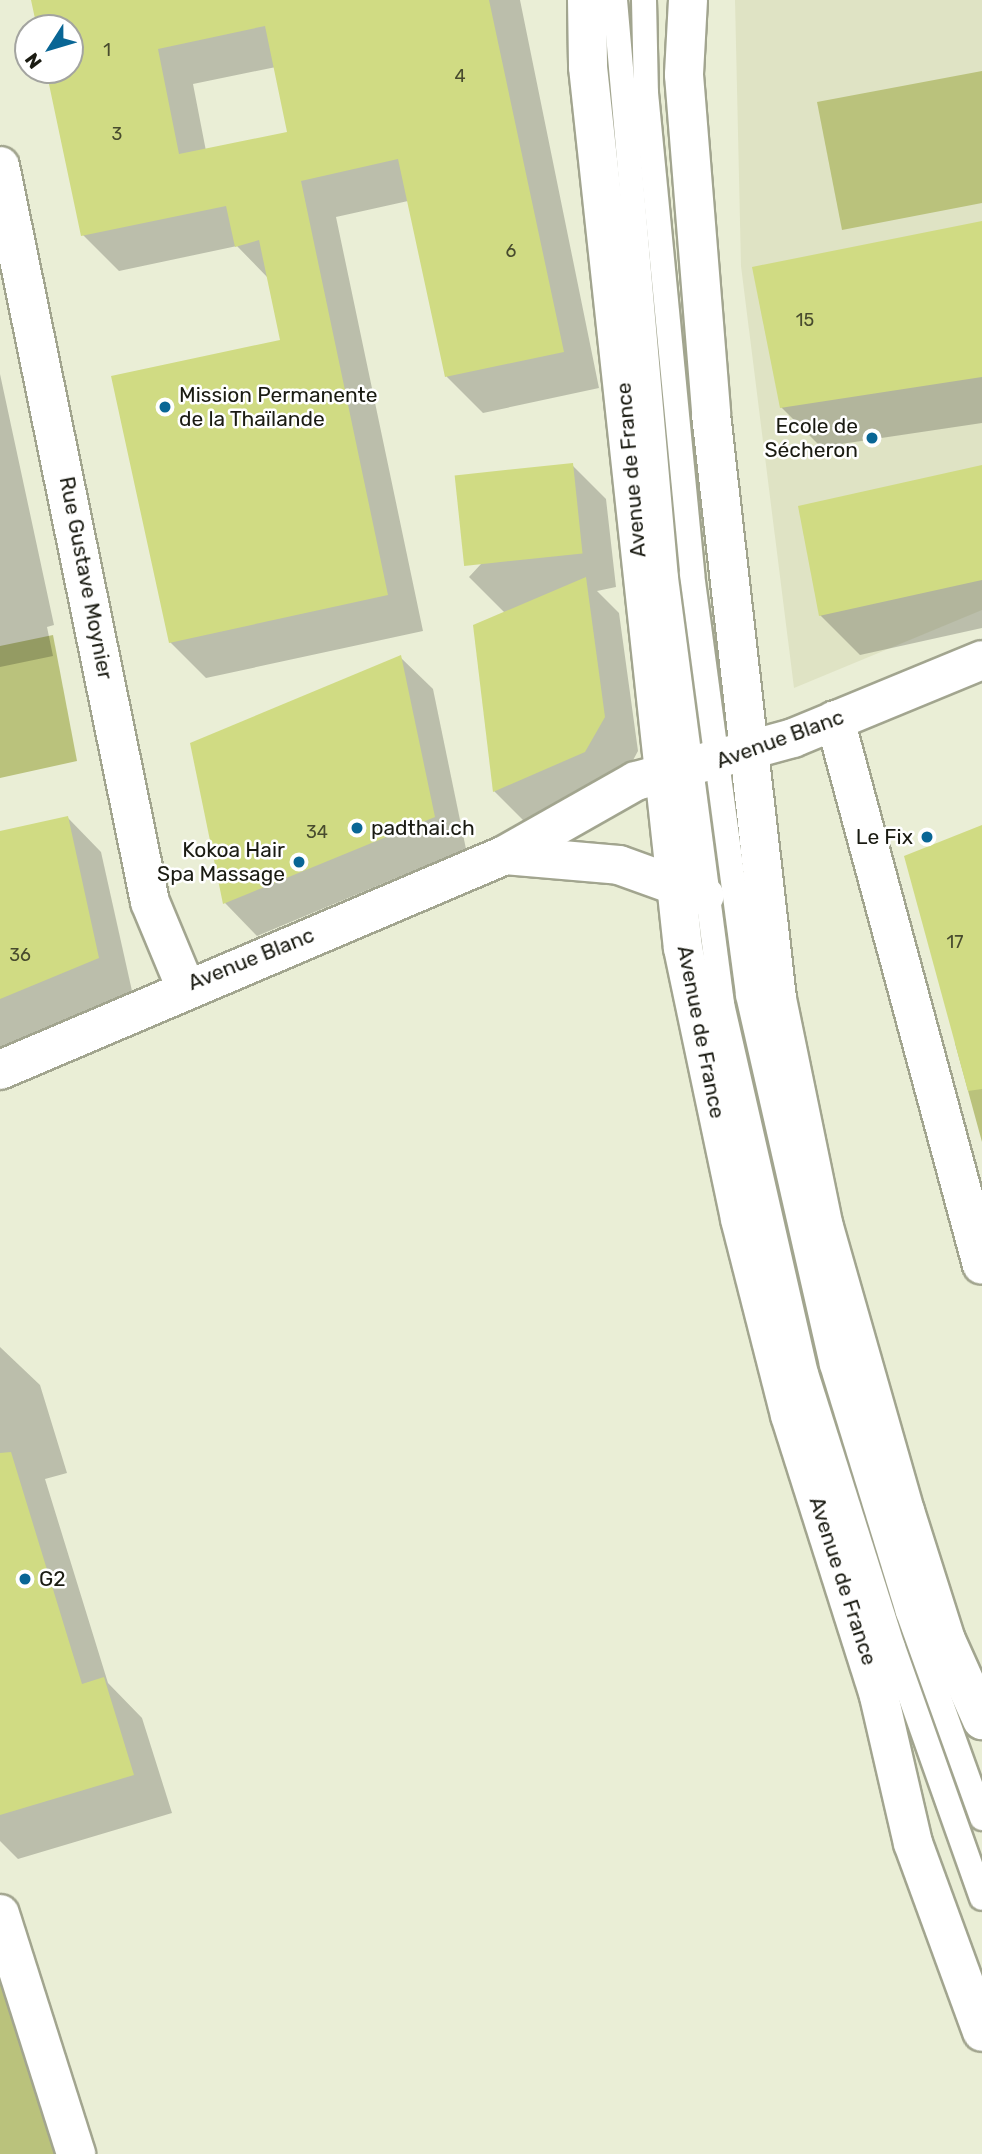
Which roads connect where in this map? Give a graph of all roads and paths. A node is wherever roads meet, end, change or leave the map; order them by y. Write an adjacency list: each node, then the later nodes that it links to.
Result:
1 (587, 0): 8 (main road, Avenue de France)
2 (615, 0): 8 (lane)
3 (644, 0): 8 (lane)
4 (688, 0): 8 (main road, Avenue de France)
5 (0, 166): 11 (main road, Rue Gustave Moynier)
6 (982, 660): 7 (main road, Avenue Blanc)
7 (835, 720): 8 (main road, Avenue Blanc); 13 (main road)
8 (702, 766): 9 (main road, Avenue Blanc); 10 (main road, Avenue de France); 14 (main road, Avenue de France); 15 (lane)
9 (505, 855): 10 (main road, Avenue Blanc); 11 (main road, Avenue Blanc)
10 (690, 889): 16 (lane); 18 (main road, Avenue de France)
11 (186, 986): 12 (main road, Avenue Blanc)
12 (0, 1069)
13 (982, 1265)
14 (982, 1720)
15 (982, 1818)
16 (982, 1898)
17 (0, 1914): 19 (main road)
18 (982, 2032)
19 (76, 2154)

